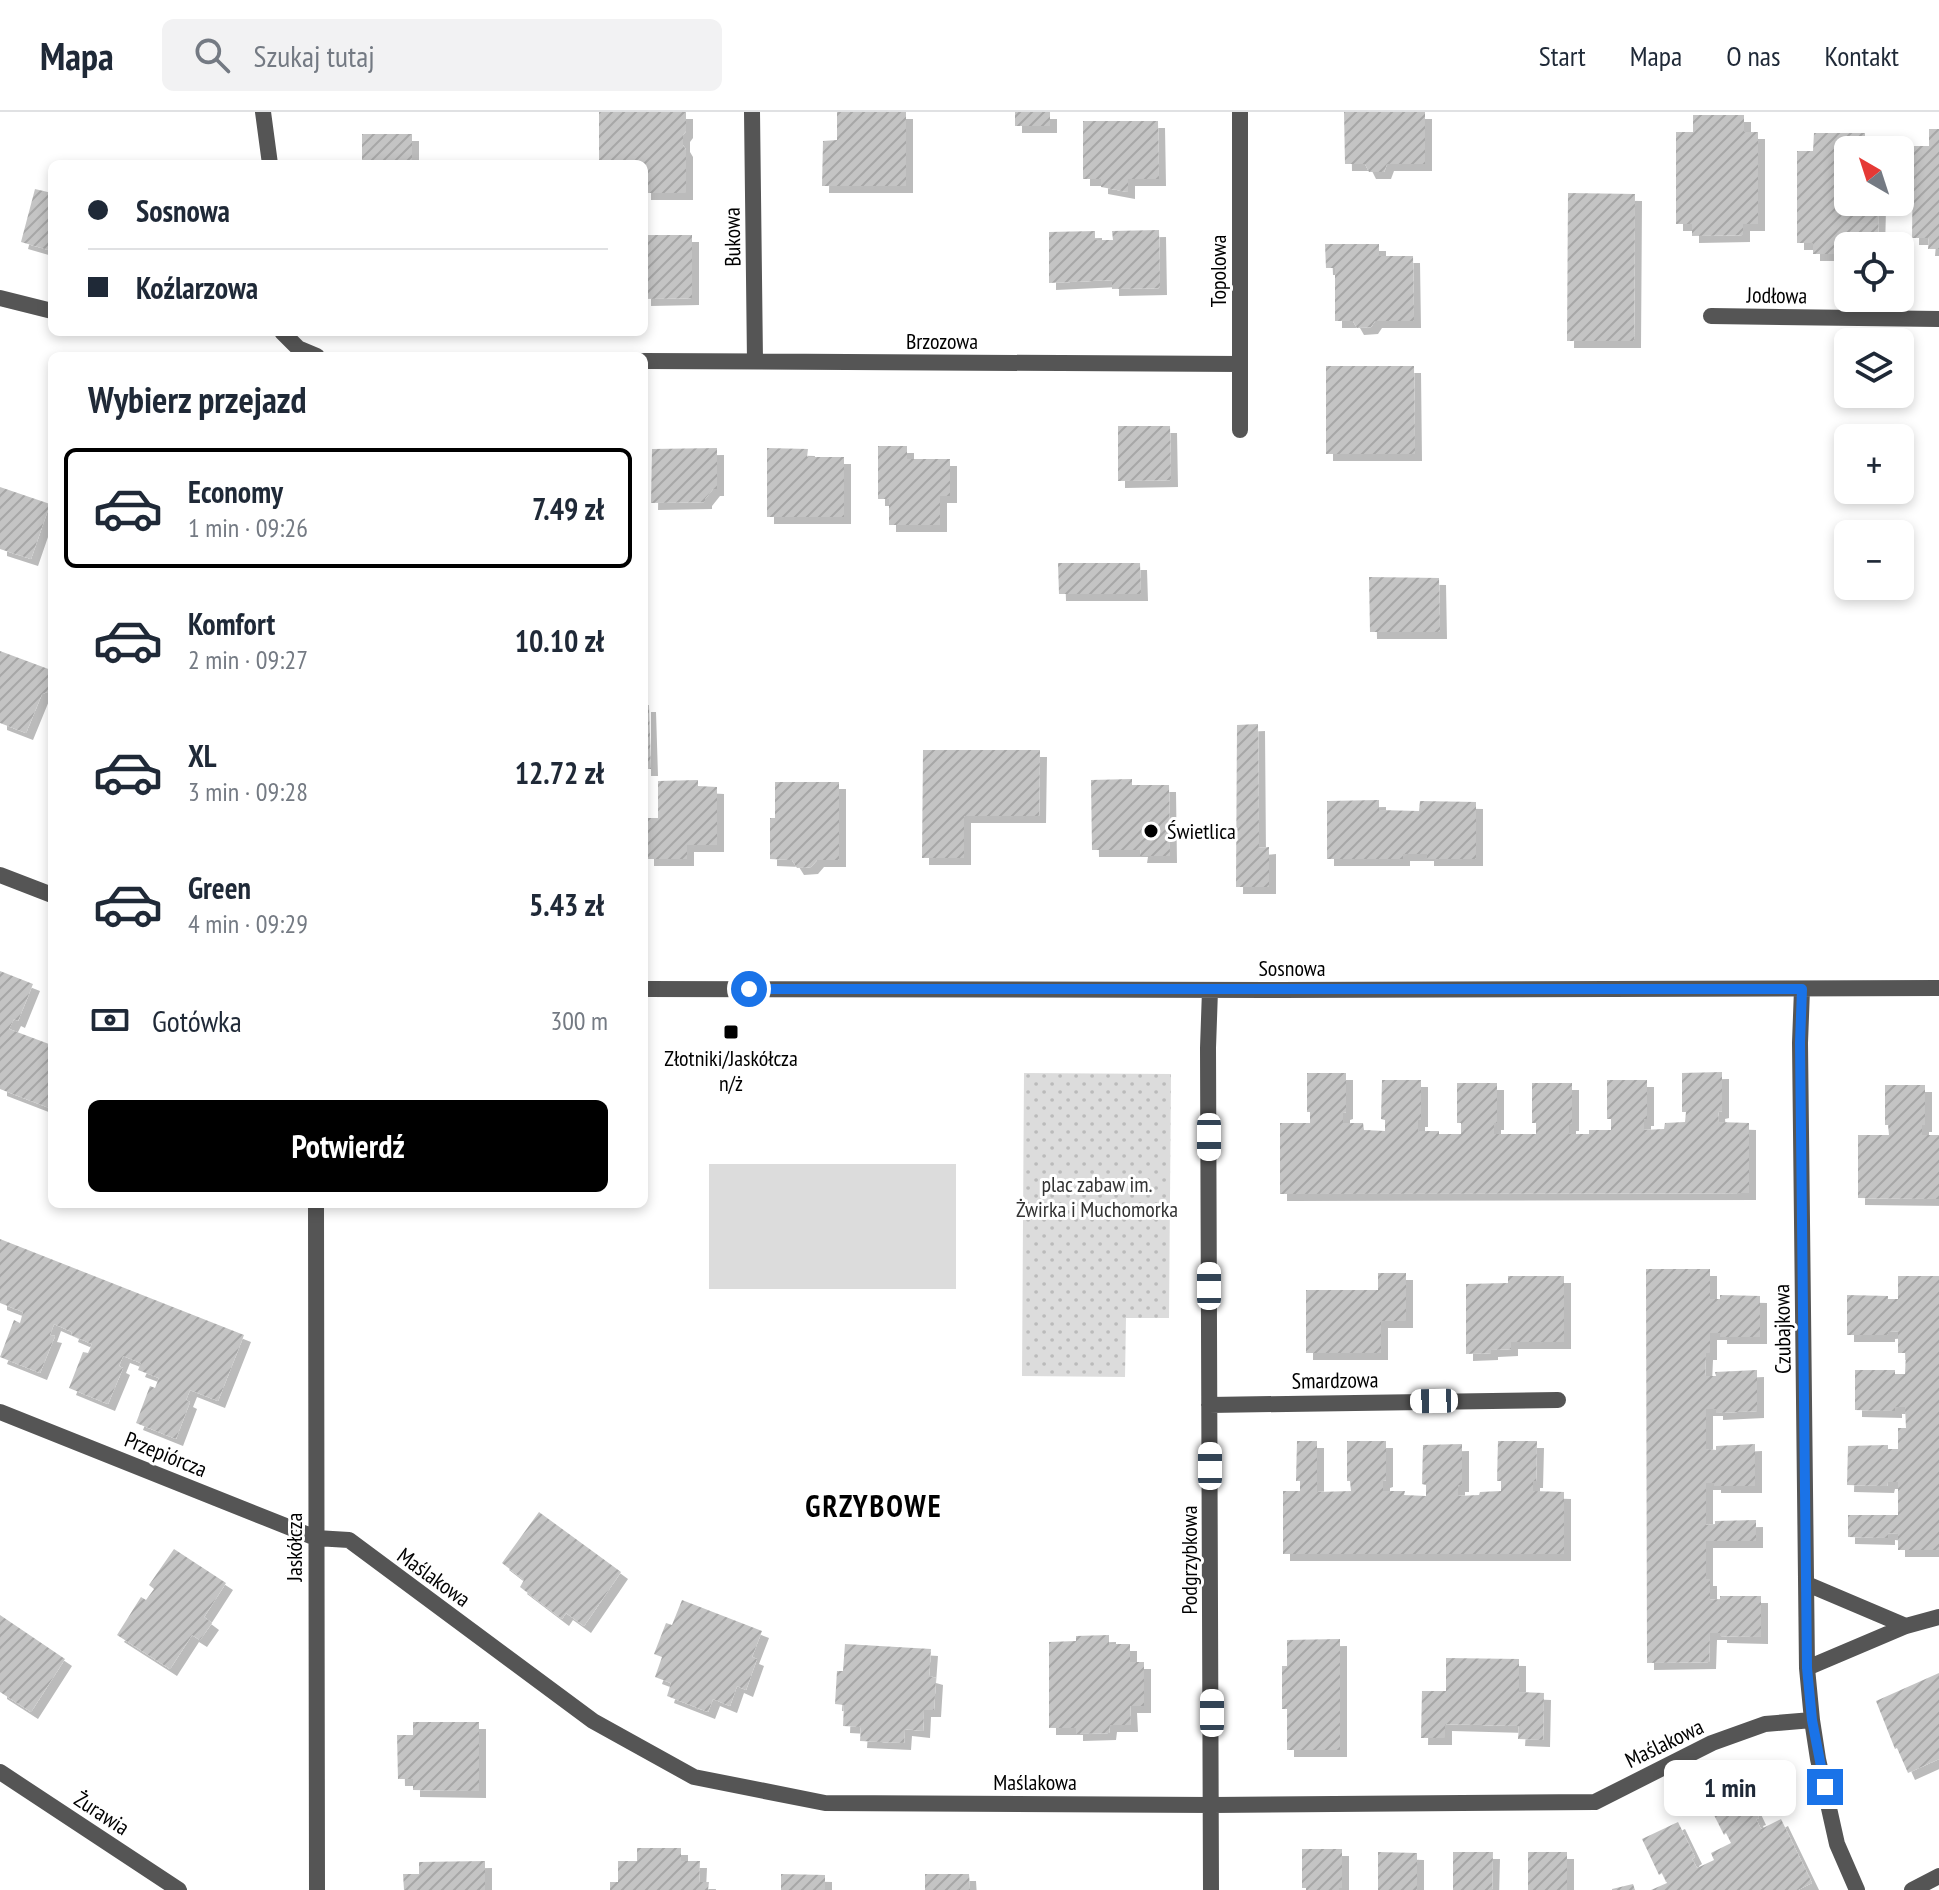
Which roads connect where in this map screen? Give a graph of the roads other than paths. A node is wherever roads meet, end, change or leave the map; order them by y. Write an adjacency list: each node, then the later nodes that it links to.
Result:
1 (263, 112): 4 (street)
2 (752, 112): 12 (street, Bukowa)
3 (1240, 112): 13 (street, Topolowa)
4 (269, 160)
5 (0, 298): 6 (street)
6 (48, 310)
7 (1711, 316): 8 (street, Jodłowa)
8 (1939, 319)
9 (286, 336): 10 (street)
10 (308, 352)
11 (648, 361): 12 (street, Brzozowa)
12 (755, 361): 13 (street, Brzozowa)
13 (1240, 364): 14 (street, Topolowa)
14 (1240, 430)
15 (0, 875): 16 (street)
16 (48, 893)
17 (1939, 988): 19 (street, Sosnowa)
18 (648, 989): 20 (street, Sosnowa)
19 (1802, 989): 20 (street, Sosnowa); 26 (street, Czubajkowa)
20 (1210, 990): 23 (street, Podgrzybkowa)
21 (316, 1208): 25 (street, Jaskółcza)
22 (1558, 1400): 23 (street, Smardzowa)
23 (1209, 1405): 32 (street, Podgrzybkowa)
24 (0, 1412): 25 (street, Przepiórcza)
25 (316, 1538): 32 (street, Maślakowa); 35 (street, Jaskółcza)
26 (1807, 1584): 28 (street); 29 (street, Czubajkowa)
27 (1939, 1617): 28 (street)
28 (1906, 1626): 29 (street)
29 (1807, 1668): 30 (street, Czubajkowa)
30 (1812, 1720): 32 (street, Maślakowa); 37 (street, Czubajkowa)
31 (0, 1772): 34 (street, Żurawia)
32 (1212, 1805): 36 (street, Podgrzybkowa)
33 (1939, 1876): 38 (street)
34 (179, 1890)
35 (317, 1890)
36 (1211, 1890)
37 (1857, 1890)
38 (1912, 1890)

